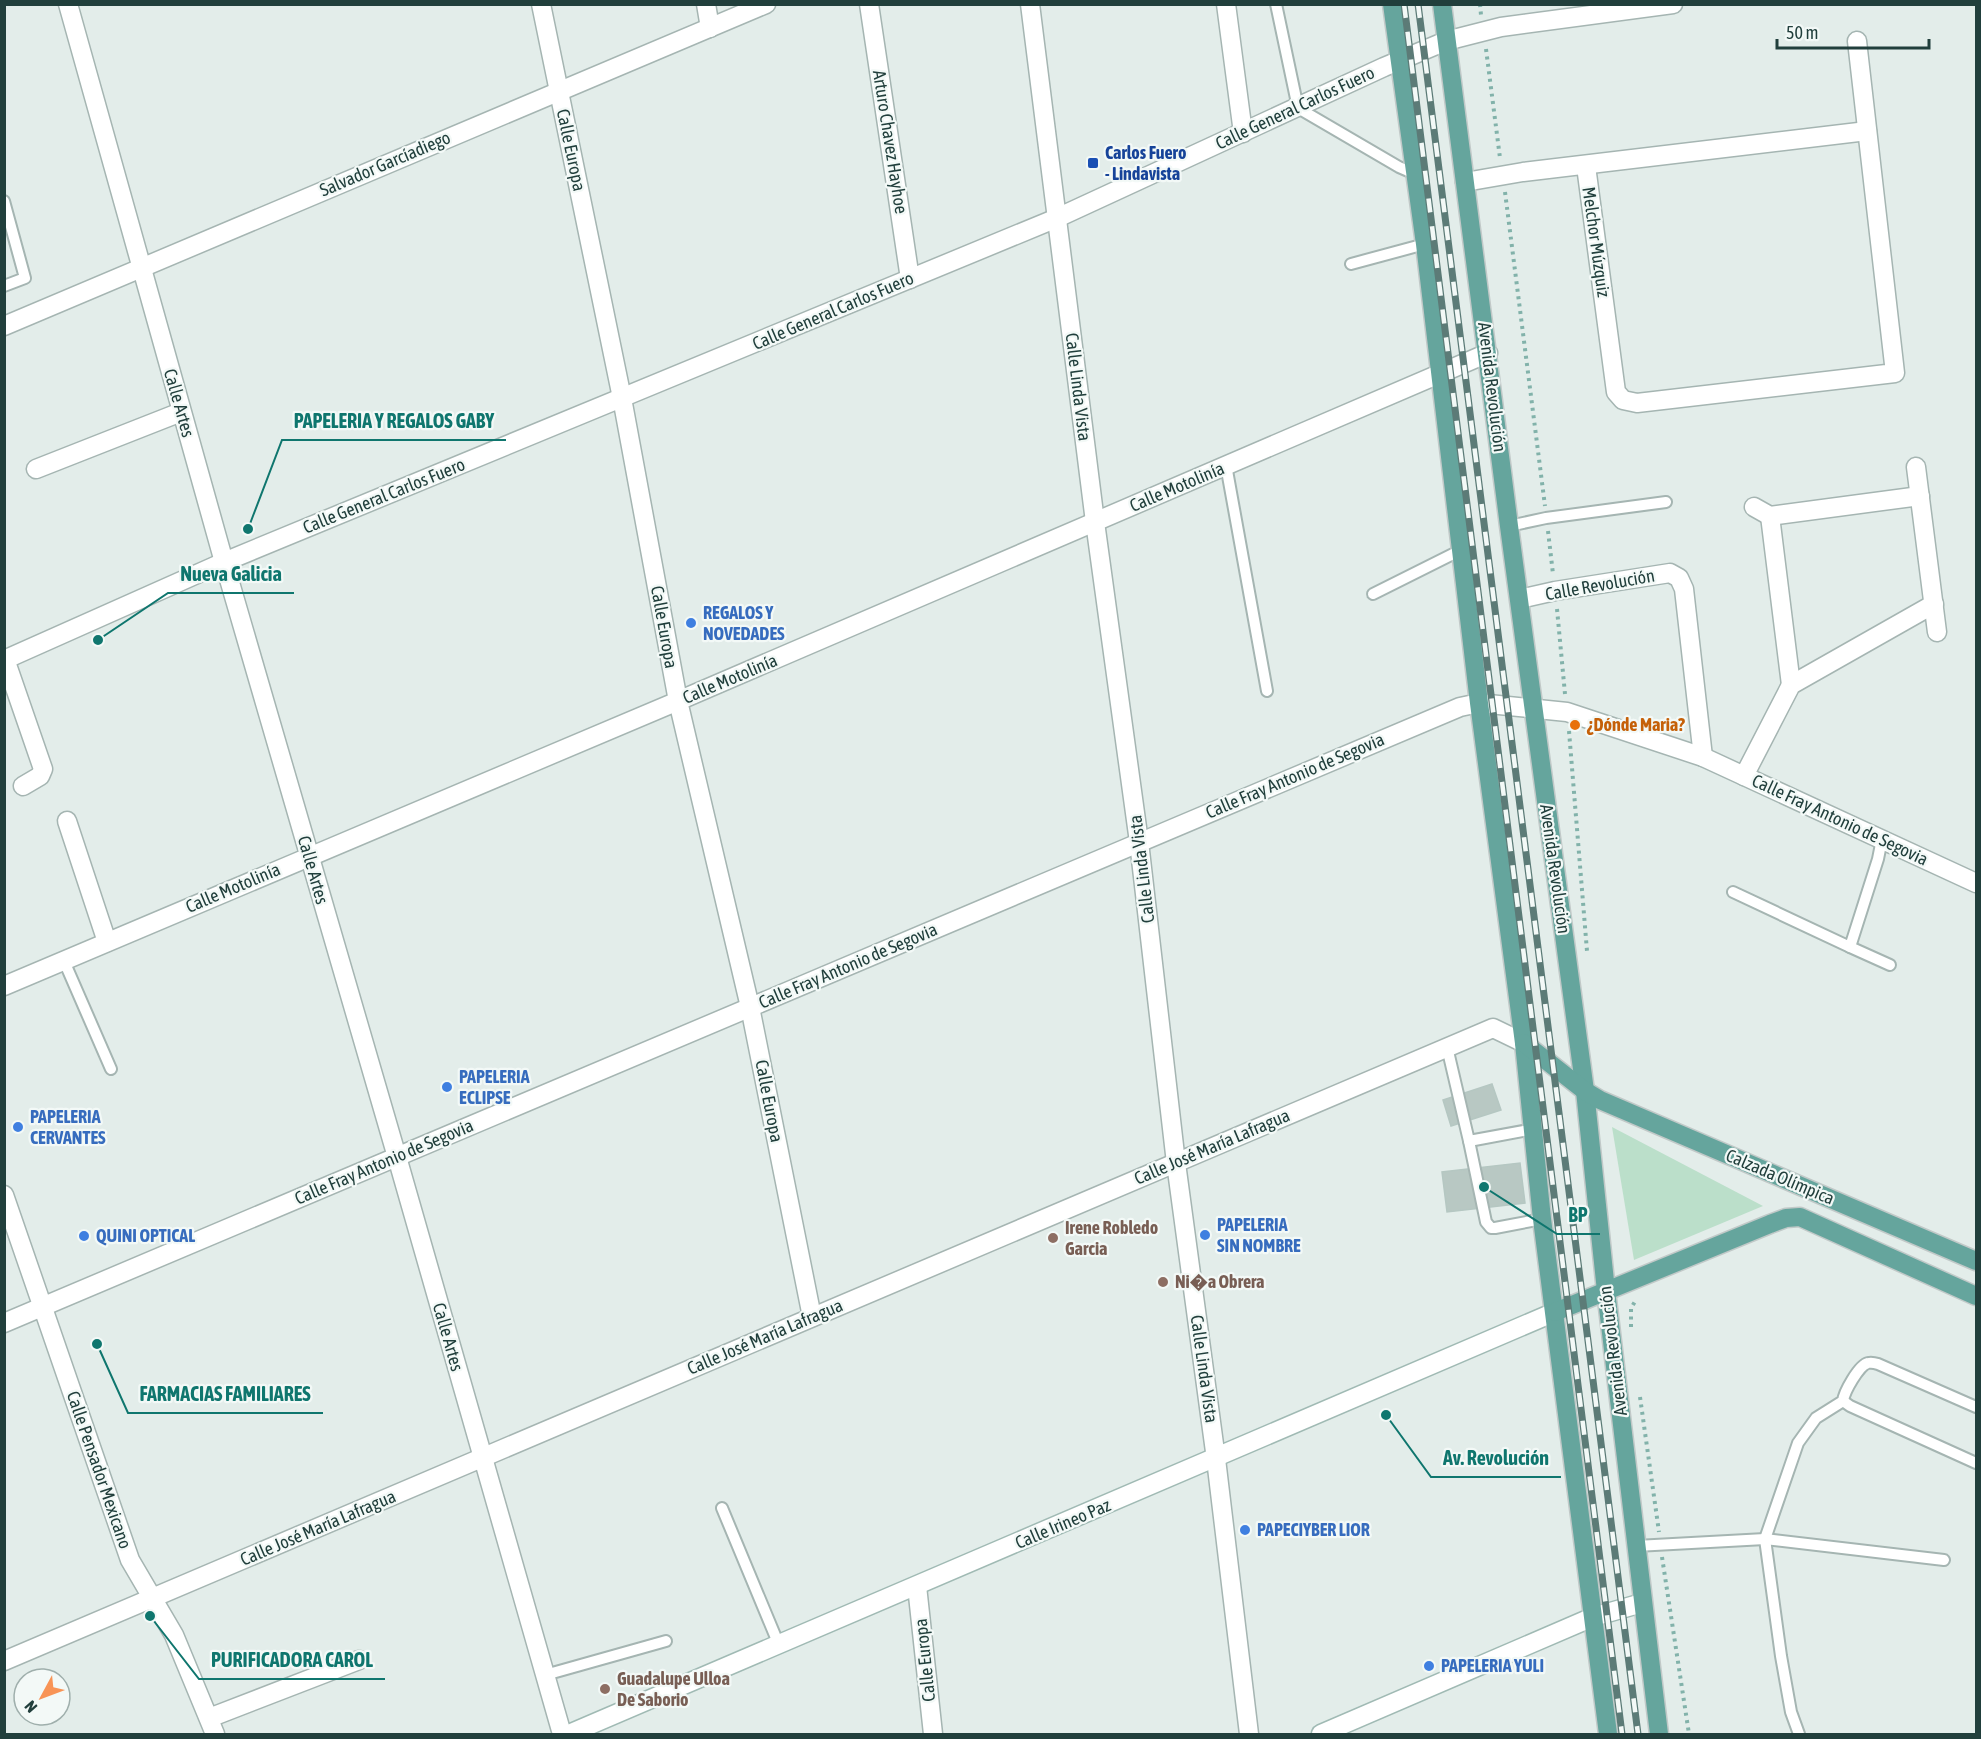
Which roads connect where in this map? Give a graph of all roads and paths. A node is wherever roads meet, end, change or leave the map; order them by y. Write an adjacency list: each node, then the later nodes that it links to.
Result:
1 (68, 4): 30 (street, Calle Artes)
2 (541, 4): 18 (street, Calle Europa)
3 (706, 4): 13 (street)
4 (766, 4): 13 (street, Salvador Garcíadiego)
5 (869, 4): 31 (street, Arturo Chavez Hayhoe)
6 (1030, 4): 27 (street, Calle Linda Vista)
7 (1226, 4): 21 (street)
8 (1276, 4): 19 (lane)
9 (1392, 4): 17 (main road)
10 (1442, 4): 15 (main road, Avenida Revolución)
11 (1673, 4): 12 (street, Calle General Carlos Fuero)
12 (1581, 10): 14 (street, Calle General Carlos Fuero)
13 (710, 28): 18 (street, Salvador Garcíadiego)
14 (1483, 30): 15 (street, Calle General Carlos Fuero); 24 (path)
15 (1446, 41): 17 (street, Calle General Carlos Fuero); 25 (main road, Avenida Revolución)
16 (1857, 41): 20 (street)
17 (1399, 60): 19 (street, Calle General Carlos Fuero); 23 (main road)
18 (559, 90): 30 (street, Salvador Garcíadiego); 36 (street, Calle Europa)
19 (1298, 108): 21 (street, Calle General Carlos Fuero); 23 (lane)
20 (1867, 131): 22 (street); 22 (street, Melchor Múzquiz)
21 (1243, 133): 27 (street, Calle General Carlos Fuero)
22 (1586, 166): 24 (street, Melchor Múzquiz)
23 (1415, 174): 28 (main road)
24 (1502, 175): 25 (street, Melchor Múzquiz); 43 (path)
25 (1465, 182): 34 (main road, Avenida Revolución)
26 (4, 201): 32 (lane)
27 (1057, 218): 31 (street, Calle General Carlos Fuero); 44 (street, Calle Linda Vista)
28 (1425, 244): 29 (lane); 35 (main road)
29 (1351, 264)
30 (141, 268): 33 (street, Salvador Garcíadiego); 37 (street, Calle Artes)
31 (910, 279): 36 (street, Calle General Carlos Fuero)
32 (4, 286)
33 (4, 326)
34 (1488, 353): 35 (street, Calle Motolinía); 45 (main road, Avenida Revolución)
35 (1439, 374): 38 (street, Calle Motolinía); 46 (main road)
36 (622, 398): 47 (street, Calle General Carlos Fuero); 56 (street, Calle Europa)
37 (181, 412): 40 (street); 47 (street, Calle Artes)
38 (1226, 465): 44 (street, Calle Motolinía); 55 (lane)
39 (1916, 467): 41 (street)
40 (36, 469)
41 (1920, 496): 51 (street); 54 (street)
42 (1666, 502): 43 (lane)
43 (1546, 518): 45 (lane); 48 (path)
44 (1095, 522): 56 (street, Calle Motolinía); 65 (street, Calle Linda Vista)
45 (1509, 526): 50 (main road, Avenida Revolución)
46 (1461, 550): 49 (lane); 57 (main road)
47 (224, 562): 53 (street, Calle General Carlos Fuero); 66 (street, Calle Artes)
48 (1556, 591): 50 (street, Calle Revolución); 59 (path); 60 (street, Calle Revolución)
49 (1373, 594)
50 (1520, 599): 58 (main road, Avenida Revolución)
51 (1934, 604): 52 (street); 54 (street)
52 (1937, 632)
53 (5, 660): 62 (street)
54 (1791, 685): 61 (street)
55 (1267, 691)
56 (678, 702): 66 (street, Calle Motolinía); 74 (street, Calle Europa)
57 (1479, 703): 58 (street, Calle Fray Antonio de Segovia); 65 (street, Calle Fray Antonio de Segovia); 75 (main road)
58 (1534, 709): 59 (street, Calle Fray Antonio de Segovia); 78 (main road, Avenida Revolución)
59 (1567, 712): 60 (street, Calle Fray Antonio de Segovia)
60 (1703, 758): 61 (street, Calle Fray Antonio de Segovia)
61 (1744, 776): 64 (street, Calle Fray Antonio de Segovia)
62 (23, 786)
63 (67, 820): 69 (street)
64 (1882, 839): 67 (street, Calle Fray Antonio de Segovia); 70 (lane)
65 (1139, 842): 74 (street, Calle Fray Antonio de Segovia); 82 (street, Calle Linda Vista)
66 (309, 856): 69 (street, Calle Motolinía); 81 (street, Calle Artes)
67 (1977, 883)
68 (1733, 892): 70 (lane)
69 (107, 942): 71 (street, Calle Motolinía)
70 (1850, 947): 72 (lane)
71 (64, 961): 73 (street, Calle Motolinía); 77 (lane)
72 (1890, 965)
73 (4, 986)
74 (750, 1007): 81 (street, Calle Fray Antonio de Segovia); 91 (street, Calle Europa)
75 (1524, 1043): 76 (street, Calle José María Lafragua); 78 (main road, Calzada Olímpica); 79 (main road)
76 (1447, 1047): 80 (lane); 82 (street, Calle José María Lafragua)
77 (111, 1069)
78 (1585, 1091): 85 (main road, Calzada Olímpica); 87 (main road, Avenida Revolución)
79 (1534, 1129): 80 (lane); 84 (main road)
80 (1469, 1141): 84 (lane)
81 (397, 1157): 89 (street, Calle Fray Antonio de Segovia); 97 (street, Calle Artes)
82 (1176, 1162): 91 (street, Calle José María Lafragua); 98 (street, Calle Linda Vista)
83 (4, 1195): 89 (street, Calle Pensador Mexicano)
84 (1542, 1219): 90 (main road)
85 (1977, 1261)
86 (1649, 1274): 87 (main road, Calzada Olímpica); 88 (main road, Calzada Olímpica); 93 (path)
87 (1606, 1291): 90 (main road, Calzada Olímpica); 103 (main road, Avenida Revolución)
88 (1977, 1296)
89 (43, 1307): 92 (street, Calle Fray Antonio de Segovia); 106 (street, Calle Pensador Mexicano)
90 (1555, 1312): 98 (street, Calle Irineo Paz); 108 (main road)
91 (812, 1317): 97 (street, Calle José María Lafragua)
92 (4, 1323)
93 (1631, 1331)
94 (1639, 1390): 102 (path)
95 (1843, 1401): 96 (lane); 99 (lane); 101 (lane)
96 (1977, 1407)
97 (483, 1457): 106 (street, Calle José María Lafragua); 113 (street, Calle Artes)
98 (1216, 1459): 105 (street, Calle Irineo Paz); 118 (street, Calle Linda Vista)
99 (1977, 1463)
100 (722, 1508): 110 (lane)
101 (1765, 1539): 102 (lane); 104 (lane); 123 (lane)
102 (1660, 1545): 103 (lane); 122 (path)
103 (1636, 1546): 107 (main road, Avenida Revolución)
104 (1944, 1560)
105 (917, 1586): 110 (street, Calle Irineo Paz); 117 (street, Calle Europa)
106 (153, 1599): 112 (street, Calle José María Lafragua); 114 (street, Calle Pensador Mexicano)
107 (1642, 1603): 108 (street); 121 (main road, Avenida Revolución)
108 (1593, 1617): 119 (street); 120 (main road)
109 (666, 1641): 113 (lane)
110 (779, 1645): 116 (street, Calle Irineo Paz)
111 (359, 1659): 114 (street)
112 (4, 1661)
113 (545, 1675): 115 (street, Calle Artes)
114 (212, 1726)
115 (562, 1734)
116 (569, 1734)
117 (933, 1734)
118 (1249, 1734)
119 (1321, 1734)
120 (1608, 1734)
121 (1659, 1734)
122 (1689, 1734)
123 (1799, 1734)

